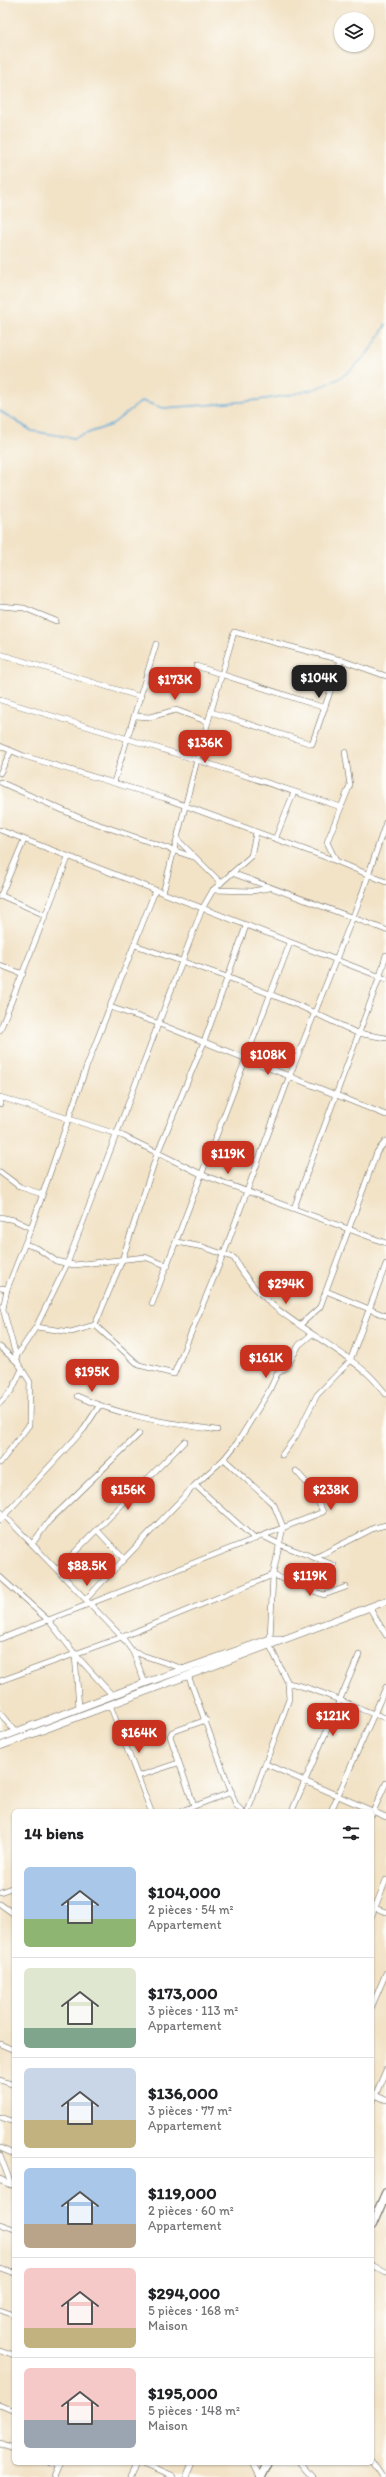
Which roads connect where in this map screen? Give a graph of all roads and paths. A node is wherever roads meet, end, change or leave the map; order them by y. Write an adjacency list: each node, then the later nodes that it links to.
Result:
1 (0, 606): 2 (street)
2 (56, 621)
3 (156, 644): 9 (street)
4 (0, 654): 9 (street)
5 (341, 660): 7 (street); 8 (street); 11 (street)
6 (196, 666): 7 (street)
7 (222, 674): 11 (street); 12 (street)
8 (386, 676)
9 (141, 697): 13 (street)
10 (0, 700): 15 (street)
11 (325, 708): 12 (street)
12 (211, 712): 14 (street)
13 (135, 716): 14 (street); 15 (street)
14 (208, 722): 19 (street)
15 (127, 740): 19 (street); 22 (street)
16 (0, 746): 17 (street)
17 (10, 751): 20 (street); 22 (street)
18 (344, 752): 25 (street)
19 (197, 760): 23 (street); 24 (street)
20 (0, 773)
21 (0, 782): 32 (street)
22 (114, 782): 24 (street)
23 (294, 792): 25 (street); 29 (street)
24 (185, 806): 28 (street); 31 (street)
25 (341, 807): 35 (street)
26 (386, 822): 37 (street)
27 (0, 830): 30 (street)
28 (256, 833): 29 (street); 36 (street)
29 (276, 837): 35 (street)
30 (24, 840): 34 (street); 44 (street)
31 (178, 840): 32 (street); 33 (street)
32 (175, 850): 33 (street); 43 (street)
33 (193, 857): 39 (street)
34 (68, 858): 42 (street); 46 (street)
35 (336, 861): 37 (street)
36 (232, 873): 39 (street); 40 (street)
37 (368, 874): 38 (street); 47 (street)
38 (386, 882)
39 (221, 883): 41 (street)
40 (272, 888): 41 (street); 47 (street)
41 (213, 890): 45 (street)
42 (155, 891): 43 (street); 51 (street)
43 (163, 893): 45 (street)
44 (0, 896): 46 (street)
45 (202, 909): 48 (street); 54 (street)
46 (45, 915): 56 (street)
47 (352, 917): 49 (street); 53 (street)
48 (246, 926): 50 (street); 58 (street)
49 (386, 930)
50 (290, 942): 53 (street); 60 (street)
51 (135, 945): 54 (street); 61 (street)
52 (386, 955): 57 (street)
53 (336, 960): 57 (street); 62 (street)
54 (181, 961): 58 (street); 63 (street)
55 (0, 966): 56 (street)
56 (23, 974): 64 (street)
57 (380, 976): 59 (street); 65 (street)
58 (227, 977): 60 (street); 67 (street)
59 (386, 979)
60 (270, 995): 62 (street); 68 (street)
61 (110, 1007): 63 (street); 74 (street)
62 (316, 1014): 65 (street); 69 (street)
63 (157, 1023): 67 (street); 75 (street)
64 (0, 1030)
65 (357, 1033): 66 (street); 70 (street)
66 (386, 1038)
67 (204, 1042): 68 (street); 77 (street)
68 (247, 1058): 69 (street); 79 (street)
69 (290, 1075): 70 (street); 80 (street)
70 (336, 1093): 73 (street); 82 (street)
71 (1, 1097): 72 (street); 74 (street)
72 (0, 1104)
73 (386, 1114)
74 (67, 1119): 75 (street); 81 (street)
75 (115, 1134): 77 (street); 91 (street)
76 (386, 1141): 85 (street)
77 (157, 1154): 79 (street); 90 (street)
78 (0, 1172): 81 (street)
79 (203, 1175): 80 (street); 86 (street)
80 (246, 1191): 82 (street); 89 (street)
81 (42, 1194): 84 (street)
82 (294, 1208): 85 (street)
83 (0, 1217): 84 (street)
84 (31, 1228): 88 (street)
85 (349, 1230): 87 (street); 96 (street)
86 (177, 1242): 89 (street); 93 (street)
87 (386, 1243)
88 (25, 1244): 91 (street); 95 (street)
89 (224, 1253): 100 (street); 101 (street)
90 (122, 1260): 91 (street); 93 (street); 100 (street)
91 (67, 1264): 102 (street)
92 (386, 1264): 98 (street)
93 (168, 1266): 97 (street)
94 (0, 1288): 95 (street)
95 (8, 1289): 105 (street)
96 (326, 1291): 98 (street); 101 (street)
97 (152, 1304)
98 (369, 1310): 99 (street); 106 (street)
99 (386, 1316)
100 (95, 1325): 102 (street)
101 (300, 1325): 103 (street)
102 (36, 1327): 105 (street)
103 (311, 1335): 106 (street); 116 (street)
104 (0, 1347): 105 (street)
105 (16, 1359): 107 (street)
106 (350, 1361): 108 (street); 115 (street)
107 (22, 1369): 110 (street); 117 (street)
108 (386, 1394)
109 (77, 1396): 111 (street)
110 (0, 1403)
111 (99, 1406): 112 (street); 120 (street)
112 (217, 1430)
113 (139, 1434): 127 (street)
114 (185, 1441): 124 (street)
115 (282, 1455)
116 (224, 1459): 119 (street); 123 (street)
117 (0, 1463)
118 (296, 1471): 123 (street)
119 (195, 1485): 126 (street); 130 (street)
120 (2, 1513): 121 (street); 127 (street)
121 (0, 1520)
122 (386, 1525): 129 (street)
123 (283, 1527): 125 (street); 128 (street)
124 (97, 1530): 130 (street); 132 (street)
125 (263, 1536): 126 (street); 128 (street)
126 (255, 1539): 136 (street)
127 (32, 1544): 132 (street)
128 (281, 1545): 129 (street); 133 (street)
129 (315, 1558): 131 (street)
130 (124, 1559): 136 (street)
131 (334, 1565)
132 (58, 1569): 136 (street)
133 (273, 1575): 135 (street); 141 (street); 143 (street)
134 (0, 1577): 139 (street)
135 (346, 1587)
136 (89, 1600): 139 (street); 141 (street)
137 (386, 1601): 138 (main road)
138 (369, 1607): 140 (street); 143 (main road)
139 (49, 1621): 142 (street); 145 (street)
140 (386, 1635)
141 (122, 1637): 144 (street); 145 (street)
142 (0, 1638)
143 (270, 1643): 147 (main road); 150 (street)
144 (133, 1652): 147 (street); 149 (street)
145 (75, 1654): 148 (street); 152 (street); 155 (street)
146 (359, 1655): 153 (street)
147 (186, 1672): 149 (main road); 154 (main road); 159 (street)
148 (0, 1681)
149 (144, 1683): 152 (main road)
150 (288, 1683): 153 (street); 164 (street)
151 (386, 1687): 157 (street)
152 (112, 1695): 155 (main road)
153 (339, 1701): 157 (street); 166 (street)
154 (110, 1705): 162 (main road); 165 (street)
155 (79, 1708): 160 (main road)
156 (0, 1713): 160 (street)
157 (373, 1714): 158 (street); 169 (street)
158 (386, 1718)
159 (206, 1720): 163 (street); 168 (street)
160 (15, 1732): 161 (main road)
161 (0, 1738)
162 (0, 1746)
163 (178, 1763): 165 (street); 170 (street)
164 (266, 1764): 166 (street); 174 (street)
165 (139, 1776): 171 (street)
166 (305, 1782): 169 (street); 175 (street)
167 (386, 1783): 178 (street)
168 (232, 1792): 170 (street); 173 (street)
169 (338, 1795): 176 (street); 177 (street)
170 (194, 1806): 172 (street)
171 (150, 1809)
172 (186, 1809)
173 (240, 1809)
174 (249, 1809)
175 (293, 1809)
176 (332, 1809)
177 (365, 1809)
178 (374, 1811)
179 (374, 1813): 180 (street)
180 (386, 1817)
181 (386, 1880): 185 (street)
182 (12, 1888): 183 (street)
183 (0, 1892)
184 (0, 1904): 187 (street)
185 (374, 1907): 186 (street)
186 (386, 1912)
187 (12, 1913)
188 (386, 1973): 189 (street)
189 (374, 2001)
190 (0, 2044): 191 (street)
191 (12, 2049)
192 (386, 2070): 195 (street)
193 (0, 2080): 194 (street)
194 (12, 2085)
195 (374, 2095): 196 (street)
196 (386, 2100)
197 (0, 2117): 198 (street)
198 (12, 2121)
199 (0, 2148): 200 (street)
200 (12, 2153)
201 (0, 2156): 203 (street)
202 (0, 2179): 204 (street)
203 (12, 2183)
204 (12, 2185)
205 (385, 2196): 206 (highway)
206 (374, 2221)
207 (0, 2224): 208 (street)
208 (12, 2229)
209 (374, 2266): 212 (street)
210 (0, 2268): 211 (street)
211 (12, 2272)
212 (386, 2273)
213 (0, 2310): 214 (street)
214 (12, 2314)
215 (0, 2350): 216 (street)
216 (12, 2354)
217 (0, 2405): 218 (street)
218 (12, 2410)
219 (0, 2443): 220 (street)
220 (12, 2448)
221 (374, 2464): 235 (street)
222 (60, 2465): 229 (street)
223 (136, 2465): 230 (street)
224 (145, 2465): 231 (street)
225 (191, 2465): 232 (street)
226 (254, 2465): 233 (street)
227 (267, 2465): 233 (highway)
228 (303, 2465): 234 (street)
229 (54, 2477)
230 (130, 2477)
231 (173, 2477)
232 (186, 2477)
233 (261, 2477)
234 (313, 2477)
235 (383, 2477)

